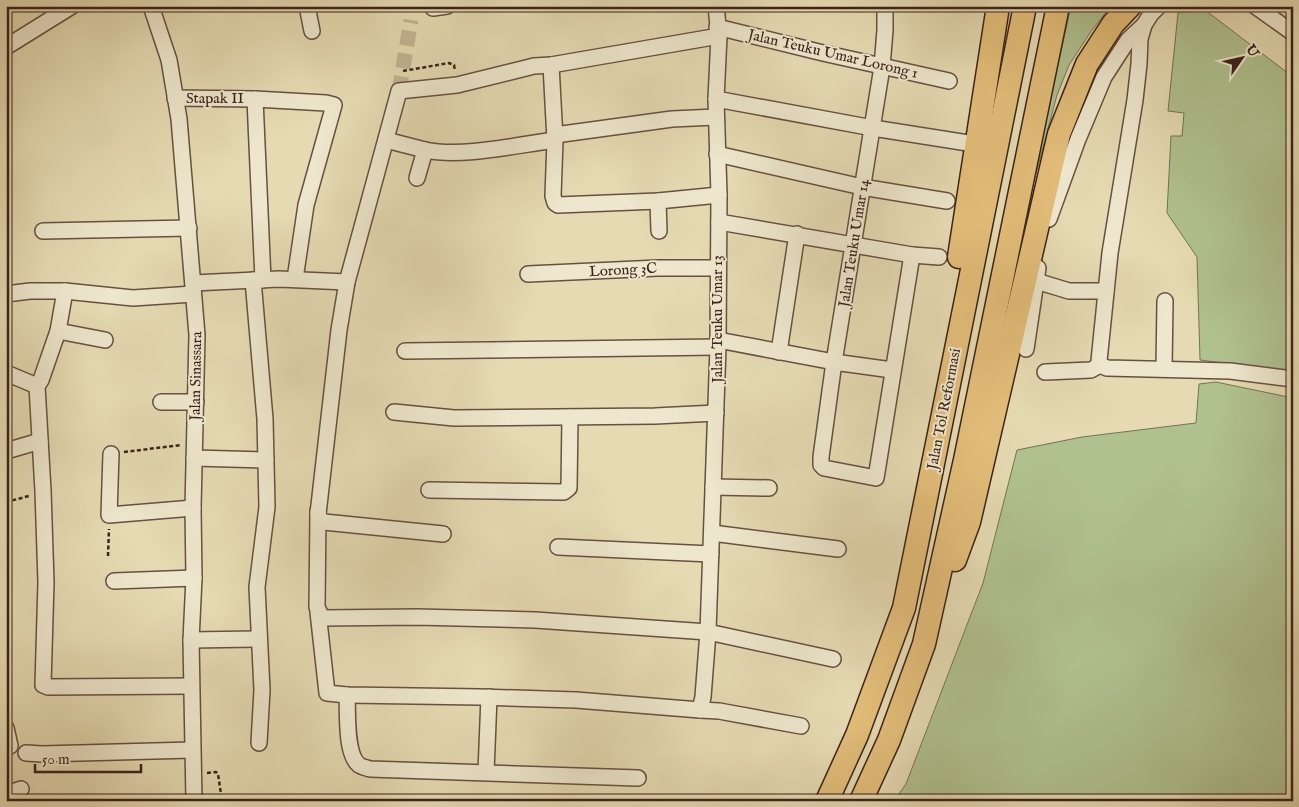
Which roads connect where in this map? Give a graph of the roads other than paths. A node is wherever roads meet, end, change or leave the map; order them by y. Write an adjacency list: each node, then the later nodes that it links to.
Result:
1 (72, 6): 16 (street)
2 (151, 6): 20 (street, Jalan Sinassara)
3 (307, 6): 13 (street)
4 (716, 6): 14 (street, Jalan Teuku Umar 13)
5 (885, 6): 18 (street, Jalan Teuku Umar 14)
6 (998, 6): 90 (highway)
7 (1024, 6): 90 (highway, Jalan Tol Reformasi)
8 (1058, 6): 95 (highway, Jalan Tol Reformasi)
9 (1130, 6): 95 (highway)
10 (1159, 6): 12 (street)
11 (1255, 6): 15 (street)
12 (1144, 25): 47 (street); 51 (street)
13 (312, 31)
14 (718, 31): 17 (street); 18 (street, Jalan Teuku Umar Lorong 1); 22 (street, Jalan Teuku Umar 13)
15 (1293, 33)
16 (6, 47)
17 (551, 65): 25 (street); 26 (street)
18 (882, 67): 19 (street, Jalan Teuku Umar Lorong 1); 24 (street, Jalan Teuku Umar 14)
19 (949, 81)
20 (175, 98): 21 (street, Stapak II); 36 (street, Jalan Sinassara)
21 (255, 99): 45 (street, Stapak II); 46 (street)
22 (716, 99): 23 (street, Jalan Teuku Umar 13); 24 (street)
23 (716, 117): 25 (street); 29 (street, Jalan Teuku Umar 13)
24 (873, 128): 27 (street); 31 (street, Jalan Teuku Umar 14)
25 (555, 138): 28 (street); 33 (street)
26 (386, 140): 28 (street); 48 (street)
27 (968, 143)
28 (425, 150): 30 (street)
29 (717, 154): 31 (street); 32 (street, Jalan Teuku Umar 13)
30 (418, 178)
31 (862, 187): 34 (street); 40 (street, Jalan Teuku Umar 14)
32 (719, 195): 33 (street); 35 (street, Jalan Teuku Umar 13)
33 (658, 200): 38 (street)
34 (947, 201)
35 (719, 222): 39 (street); 43 (street, Jalan Teuku Umar 13)
36 (189, 228): 37 (street); 49 (street, Jalan Sinassara)
37 (43, 231)
38 (659, 231)
39 (797, 234): 40 (street); 59 (street)
40 (854, 245): 41 (street); 60 (street, Jalan Teuku Umar 14)
41 (912, 255): 42 (street); 63 (street)
42 (938, 257)
43 (718, 268): 44 (street, Lorong 3C); 56 (street, Jalan Teuku Umar 13)
44 (528, 274)
45 (295, 279): 46 (street); 48 (street)
46 (258, 280): 49 (street); 77 (street)
47 (1036, 281): 51 (street); 57 (street)
48 (347, 282): 82 (street)
49 (193, 289): 50 (street); 69 (street, Jalan Sinassara)
50 (65, 291): 52 (street); 54 (street)
51 (1106, 291): 61 (street)
52 (6, 294)
53 (1165, 301): 62 (street)
54 (58, 331): 55 (street); 67 (street)
55 (105, 340)
56 (718, 343): 58 (street); 59 (street); 71 (street, Jalan Teuku Umar 13)
57 (1026, 349)
58 (405, 351)
59 (779, 352): 60 (street)
60 (834, 362): 63 (street); 63 (street, Jalan Teuku Umar 14)
61 (1100, 365): 62 (street); 64 (street)
62 (1164, 369): 66 (street)
63 (892, 370)
64 (1045, 372)
65 (6, 373): 67 (street)
66 (1293, 379)
67 (37, 386): 73 (street)
68 (161, 402): 69 (street)
69 (196, 402): 75 (street, Jalan Sinassara)
70 (394, 412): 72 (street)
71 (716, 413): 72 (street); 78 (street, Jalan Teuku Umar 13)
72 (570, 417): 80 (street)
73 (40, 441): 74 (street); 97 (street)
74 (6, 451)
75 (195, 451): 77 (street); 81 (street, Jalan Sinassara)
76 (111, 454): 81 (street)
77 (266, 460): 93 (street)
78 (713, 487): 79 (street); 83 (street, Jalan Teuku Umar 13)
79 (769, 488)
80 (429, 490)
81 (193, 508): 88 (street, Jalan Sinassara)
82 (318, 511): 84 (street); 91 (street)
83 (712, 533): 86 (street); 87 (street, Jalan Teuku Umar 13)
84 (443, 534)
85 (558, 547): 87 (street)
86 (838, 549)
87 (711, 554): 92 (street, Jalan Teuku Umar 13)
88 (194, 578): 89 (street); 94 (street, Jalan Sinassara)
89 (114, 581)
90 (904, 608): 112 (highway, Jalan Tol Reformasi)
91 (321, 615): 92 (street); 98 (street)
92 (708, 632): 96 (street); 100 (street, Jalan Teuku Umar 13)
93 (258, 639): 94 (street); 103 (street)
94 (191, 640): 97 (street, Jalan Sinassara)
95 (924, 644): 113 (highway, Jalan Tol Reformasi)
96 (833, 659)
97 (191, 686): 105 (street, Jalan Sinassara)
98 (347, 695): 99 (street); 107 (street)
99 (489, 697): 100 (street); 107 (street)
100 (700, 710): 101 (street)
101 (801, 726)
102 (6, 728): 104 (street)
103 (259, 743)
104 (6, 747)
105 (192, 750): 106 (street); 111 (street, Jalan Sinassara)
106 (26, 753)
107 (486, 772): 108 (street)
108 (638, 778)
109 (21, 789): 110 (street)
110 (6, 794)
111 (194, 801)
112 (827, 801)
113 (862, 801)

